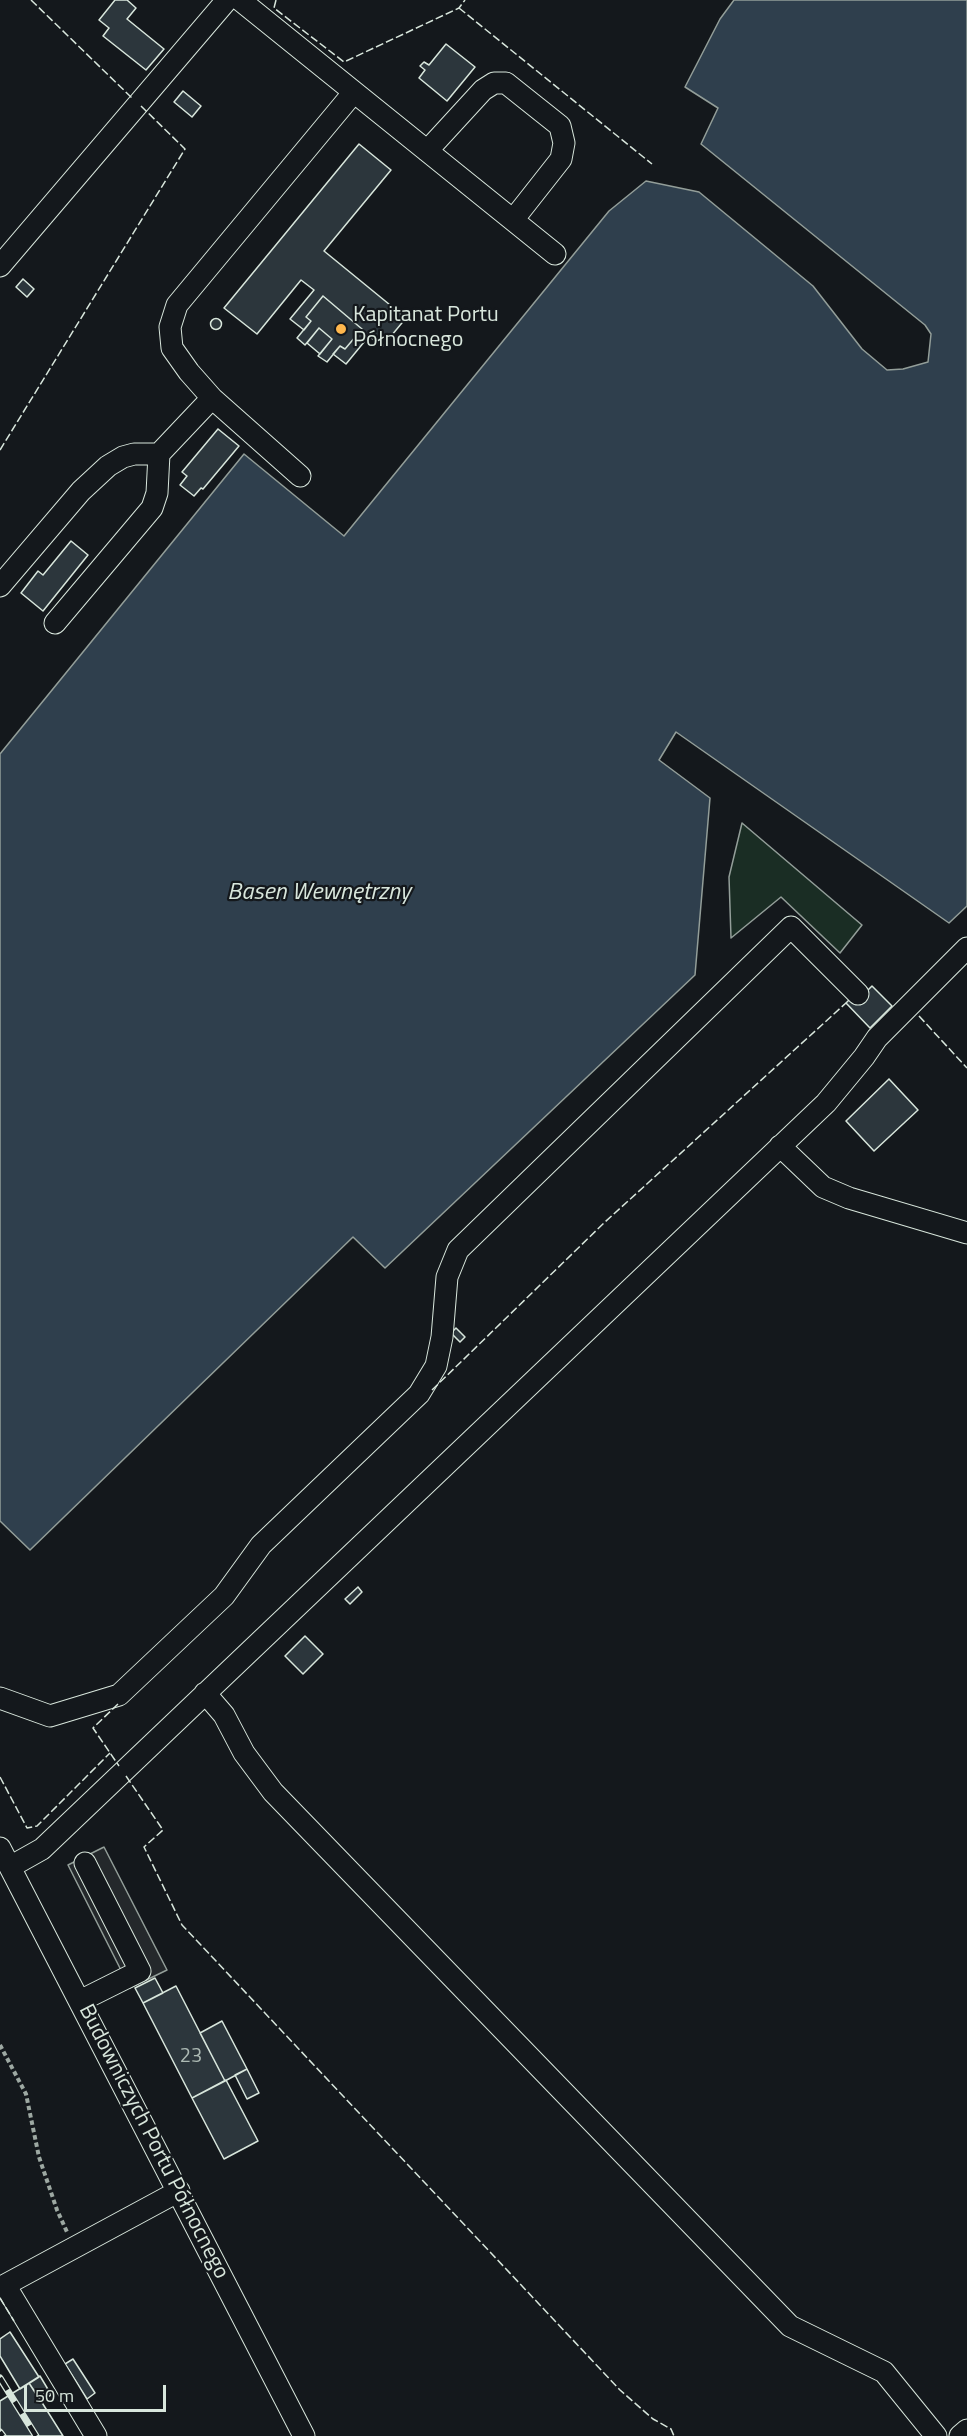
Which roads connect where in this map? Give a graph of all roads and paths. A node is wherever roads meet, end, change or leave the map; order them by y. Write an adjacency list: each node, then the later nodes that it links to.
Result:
1 (227, 0): 7 (street)
2 (240, 0): 3 (street)
3 (354, 92): 4 (street); 8 (street)
4 (427, 151): 5 (street); 5 (street)
5 (513, 220): 6 (street)
6 (555, 254)
7 (0, 266)
8 (212, 398): 9 (street); 10 (street)
9 (159, 454): 11 (street); 12 (street)
10 (300, 476)
11 (0, 586)
12 (55, 623)
13 (967, 948): 15 (street)
14 (858, 994): 18 (street)
15 (780, 1146): 16 (street); 17 (street)
16 (967, 1233)
17 (206, 1693): 21 (street); 30 (street)
18 (0, 1698)
19 (0, 1848): 21 (street, Budowniczych Portu Północnego)
20 (86, 1863): 22 (street)
21 (10, 1867): 22 (street, Budowniczych Portu Północnego)
22 (80, 2001): 24 (street, Budowniczych Portu Północnego)
23 (0, 2045): 25 (path)
24 (179, 2191): 25 (street); 29 (street, Budowniczych Portu Północnego)
25 (74, 2248): 26 (street)
26 (2, 2281): 28 (street)
27 (967, 2430): 31 (street)
28 (96, 2436)
29 (304, 2436)
30 (936, 2436)
31 (960, 2436)

